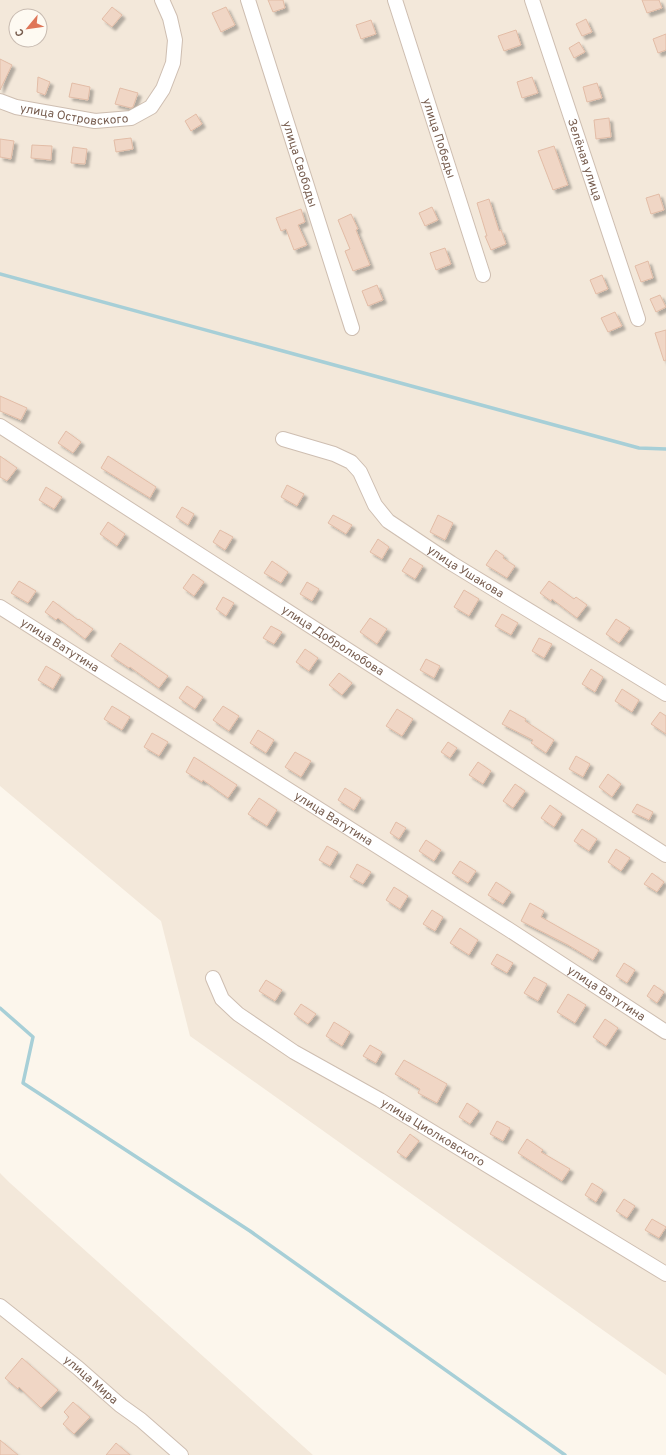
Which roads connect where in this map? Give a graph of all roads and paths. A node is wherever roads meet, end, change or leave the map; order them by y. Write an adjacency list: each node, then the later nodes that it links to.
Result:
1 (162, 0): 5 (street, улица Островского)
2 (248, 0): 8 (street, улица Свободы)
3 (395, 0): 6 (street, улица Победы)
4 (532, 0): 7 (street, Зелёная улица)
5 (0, 101)
6 (483, 275)
7 (638, 319)
8 (352, 328)
9 (0, 426): 13 (street, улица Добролюбова)
10 (283, 438): 12 (street, улица Ушакова)
11 (0, 607): 15 (street, улица Ватутина)
12 (666, 694)
13 (666, 855)
14 (213, 978): 16 (street, улица Циолковского)
15 (666, 1032)
16 (666, 1274)
17 (0, 1306): 18 (street, улица Мира)
18 (181, 1455)

